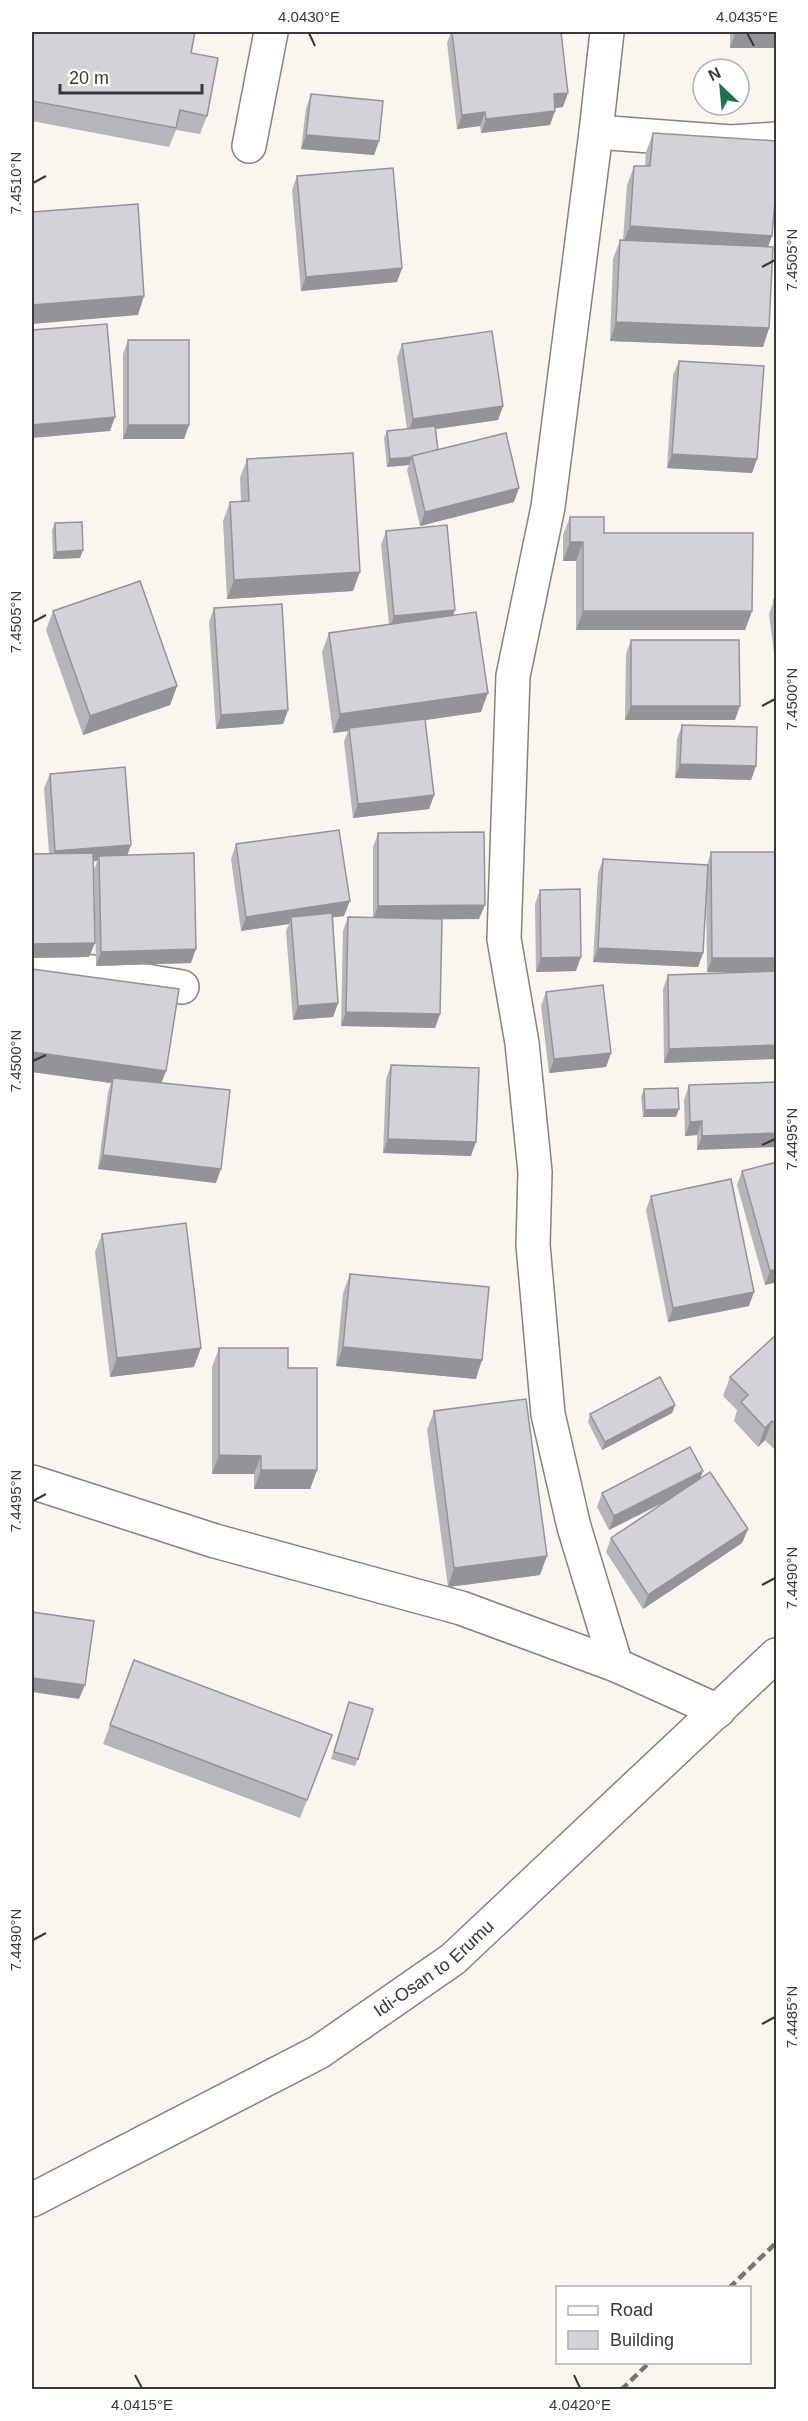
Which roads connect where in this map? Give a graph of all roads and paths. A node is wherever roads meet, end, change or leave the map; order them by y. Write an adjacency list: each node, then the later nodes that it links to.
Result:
1 (271, 32): 5 (street)
2 (607, 32): 3 (street)
3 (596, 132): 4 (street); 10 (street)
4 (777, 139)
5 (249, 146)
6 (32, 962): 7 (street)
7 (182, 987)
8 (32, 1482): 10 (street)
9 (777, 1655): 11 (street, Idi-Osan to Erumu)
10 (616, 1665): 11 (street)
11 (718, 1711): 12 (street, Idi-Osan to Erumu)
12 (32, 2200)

